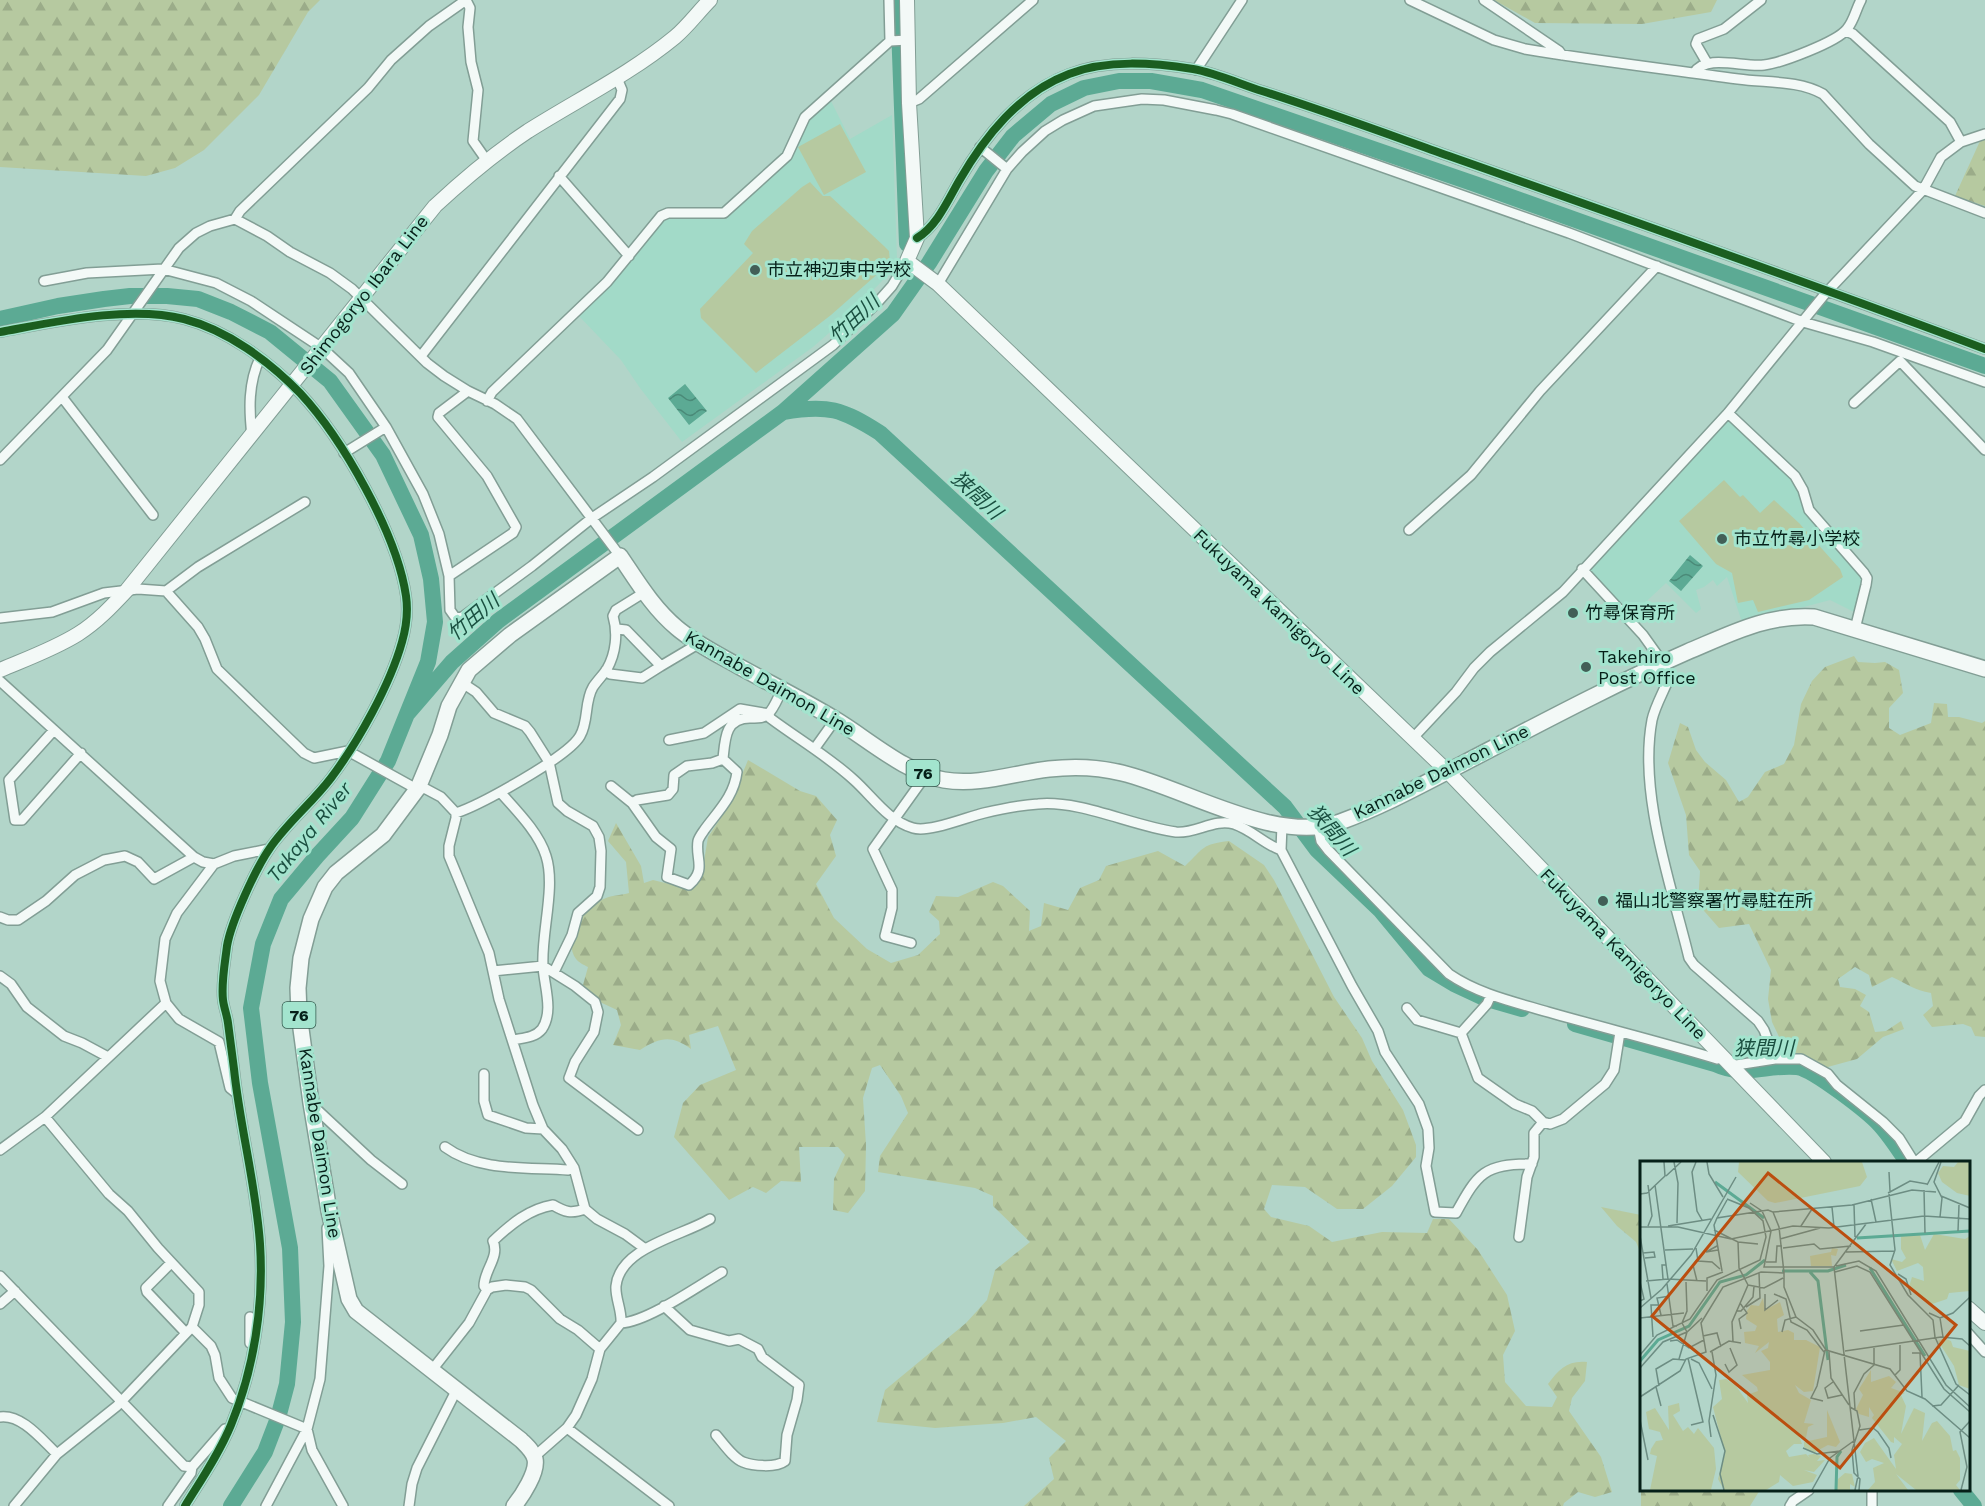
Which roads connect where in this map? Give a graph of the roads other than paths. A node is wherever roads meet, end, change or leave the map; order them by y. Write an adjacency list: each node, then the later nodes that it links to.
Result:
1 (466, 0): 23 (street); 28 (street)
2 (889, 0): 13 (street)
3 (907, 0): 12 (main road)
4 (1033, 0): 19 (street)
5 (1242, 0): 16 (street)
6 (1410, 0): 14 (street)
7 (1484, 0): 14 (street)
8 (1761, 0): 15 (street)
9 (1861, 0): 11 (street)
10 (705, 2): 18 (main road, Shimogoryo Ibara Line)
11 (1846, 32): 15 (street); 21 (street)
12 (906, 40): 13 (street); 19 (main road)
13 (891, 41): 30 (street)
14 (1562, 55): 17 (street)
15 (1707, 63): 17 (street)
16 (1196, 70): 22 (street); 36 (street)
17 (1694, 73): 26 (street)
18 (617, 78): 23 (main road, Shimogoryo Ibara Line); 25 (street)
19 (909, 103): 29 (main road)
20 (1985, 134): 21 (street)
21 (1961, 142): 26 (street)
22 (982, 148): 24 (street); 29 (street)
23 (487, 161): 37 (main road, Shimogoryo Ibara Line)
24 (1006, 168): 32 (street); 35 (street)
25 (559, 176): 30 (street); 44 (street)
26 (1923, 190): 27 (street); 36 (street)
27 (1985, 213)
28 (235, 219): 33 (street); 37 (street)
29 (917, 238): 31 (main road)
30 (629, 256): 51 (street)
31 (909, 263): 35 (main road, Fukuyama Kamigoryo Line); 61 (street)
32 (1657, 267): 39 (street); 62 (street)
33 (162, 271): 34 (street); 38 (street); 43 (street)
34 (44, 280)
35 (936, 283): 84 (main road, Fukuyama Kamigoryo Line)
36 (1827, 292): 39 (street); 42 (street)
37 (362, 298): 43 (main road, Shimogoryo Ibara Line); 44 (street)
38 (133, 314): 40 (street); 45 (street); 50 (street)
39 (1805, 319): 41 (street); 53 (street)
40 (0, 332)
41 (1873, 342): 46 (street); 47 (street)
42 (1985, 349)
43 (321, 350): 48 (main road, Shimogoryo Ibara Line); 54 (street)
44 (421, 356): 49 (street)
45 (260, 358): 48 (street); 55 (street)
46 (1900, 360): 52 (street); 56 (street)
47 (1985, 382)
48 (294, 384): 55 (main road, Shimogoryo Ibara Line); 57 (street)
49 (468, 391): 51 (street); 65 (street)
50 (62, 397): 58 (street); 60 (street)
51 (487, 401): 61 (street)
52 (1854, 403)
53 (1728, 413): 64 (street); 70 (street)
54 (385, 428): 57 (street); 65 (street)
55 (252, 436): 66 (main road, Shimogoryo Ibara Line)
56 (1985, 450)
57 (347, 451): 87 (street)
58 (0, 460)
59 (305, 502): 67 (street)
60 (153, 515)
61 (593, 520): 63 (street); 65 (street)
62 (1409, 531)
63 (619, 554): 68 (main road, Kannabe Daimon Line / 76); 79 (main road, Kannabe Daimon Line / 76)
64 (1582, 569): 73 (street); 84 (street)
65 (449, 576)
66 (127, 590): 67 (street); 69 (street); 76 (main road, Shimogoryo Ibara Line)
67 (166, 591): 87 (street)
68 (645, 592): 71 (street); 72 (main road, Kannabe Daimon Line / 76)
69 (0, 618)
70 (1855, 629): 73 (main road, Kannabe Daimon Line / 76); 75 (main road, Kannabe Daimon Line / 76)
71 (617, 630): 74 (street); 77 (street)
72 (698, 644): 74 (street); 80 (main road, Kannabe Daimon Line / 76)
73 (1663, 663): 91 (main road, Kannabe Daimon Line / 76); 118 (street)
74 (661, 666): 77 (street)
75 (1985, 669)
76 (0, 670)
77 (606, 670): 90 (street)
78 (0, 681): 83 (street)
79 (461, 682): 90 (street); 94 (main road, Kannabe Daimon Line / 76)
80 (782, 690): 81 (street); 82 (main road, Kannabe Daimon Line / 76)
81 (769, 714): 85 (street); 86 (street); 89 (street)
82 (835, 720): 86 (street); 92 (main road, Kannabe Daimon Line / 76)
83 (54, 730): 88 (street); 88 (street)
84 (1412, 739): 91 (main road, Fukuyama Kamigoryo Line)
85 (669, 740)
86 (815, 748): 98 (street)
87 (349, 752): 94 (street); 101 (street)
88 (81, 753): 103 (street)
89 (723, 759): 96 (street); 96 (street)
90 (549, 762): 95 (street); 109 (street)
91 (1448, 771): 100 (main road, Kannabe Daimon Line / 76); 119 (main road, Fukuyama Kamigoryo Line)
92 (926, 775): 98 (street); 99 (main road, Kannabe Daimon Line / 76)
93 (611, 786): 96 (street)
94 (415, 787): 97 (street); 123 (main road, Kannabe Daimon Line / 76)
95 (501, 793): 97 (street); 107 (street)
96 (632, 803)
97 (456, 813): 108 (street)
98 (895, 819): 102 (street); 106 (street)
99 (1286, 826): 100 (main road, Kannabe Daimon Line / 76); 102 (street)
100 (1314, 827): 111 (street)
101 (269, 849): 104 (street); 122 (street)
102 (1281, 850): 133 (street)
103 (194, 857): 104 (street); 105 (street)
104 (214, 864): 112 (street)
105 (0, 917)
106 (911, 943)
107 (543, 966): 108 (street); 109 (street); 116 (street)
108 (493, 971): 116 (street)
109 (554, 972): 127 (street)
110 (0, 976): 117 (street)
111 (1491, 995): 114 (street); 115 (street)
112 (166, 1003): 117 (street); 122 (street)
113 (1407, 1008): 114 (street)
114 (1461, 1033): 125 (street)
115 (1619, 1037): 119 (street); 125 (street)
116 (513, 1040): 126 (street)
117 (108, 1057): 124 (street)
118 (1775, 1059): 119 (street); 131 (street)
119 (1731, 1066): 130 (main road, Fukuyama Kamigoryo Line)
120 (484, 1074): 126 (street)
121 (1985, 1090): 132 (street)
122 (237, 1093): 155 (street)
123 (310, 1103): 135 (street); 137 (main road, Kannabe Daimon Line / 76)
124 (45, 1117): 129 (street); 141 (street)
125 (1543, 1122): 133 (street)
126 (543, 1129): 134 (street)
127 (638, 1130)
128 (445, 1147): 134 (street)
129 (0, 1150)
130 (1823, 1161)
131 (1914, 1161)
132 (1916, 1161)
133 (1532, 1164): 139 (street)
134 (574, 1168): 136 (street)
135 (402, 1184)
136 (585, 1209): 140 (street); 144 (street)
137 (330, 1211): 157 (main road, Kannabe Daimon Line / 76); 164 (street)
138 (710, 1219): 140 (street)
139 (1519, 1237)
140 (644, 1248): 150 (street)
141 (171, 1263): 152 (street); 152 (street)
142 (722, 1272): 147 (street)
143 (0, 1276): 145 (street)
144 (488, 1290): 154 (street); 157 (street)
145 (15, 1291): 146 (street); 159 (street)
146 (0, 1304)
147 (664, 1306): 150 (street); 165 (street)
148 (1970, 1310): 151 (main road)
149 (250, 1317): 155 (street)
150 (621, 1323): 154 (street)
151 (1985, 1323)
152 (189, 1330): 159 (street); 160 (street)
153 (1970, 1335): 156 (street)
154 (600, 1349): 163 (street)
155 (253, 1350): 160 (street)
156 (1985, 1352)
157 (432, 1370): 158 (main road, Kannabe Daimon Line / 76)
158 (457, 1389): 167 (main road, Kannabe Daimon Line / 76); 175 (street)
159 (122, 1400): 166 (street); 168 (street)
160 (238, 1401): 162 (street); 164 (street)
161 (0, 1417): 166 (street)
162 (231, 1424): 168 (street); 172 (street)
163 (567, 1428): 167 (street); 177 (street)
164 (307, 1429): 173 (street); 174 (street)
165 (716, 1435)
166 (57, 1454): 170 (street)
167 (534, 1457): 176 (main road)
168 (192, 1467): 171 (street)
169 (1808, 1491): 178 (street)
170 (14, 1506)
171 (168, 1506)
172 (185, 1506)
173 (266, 1506)
174 (343, 1506)
175 (409, 1506)
176 (514, 1506)
177 (669, 1506)
178 (1790, 1506)

